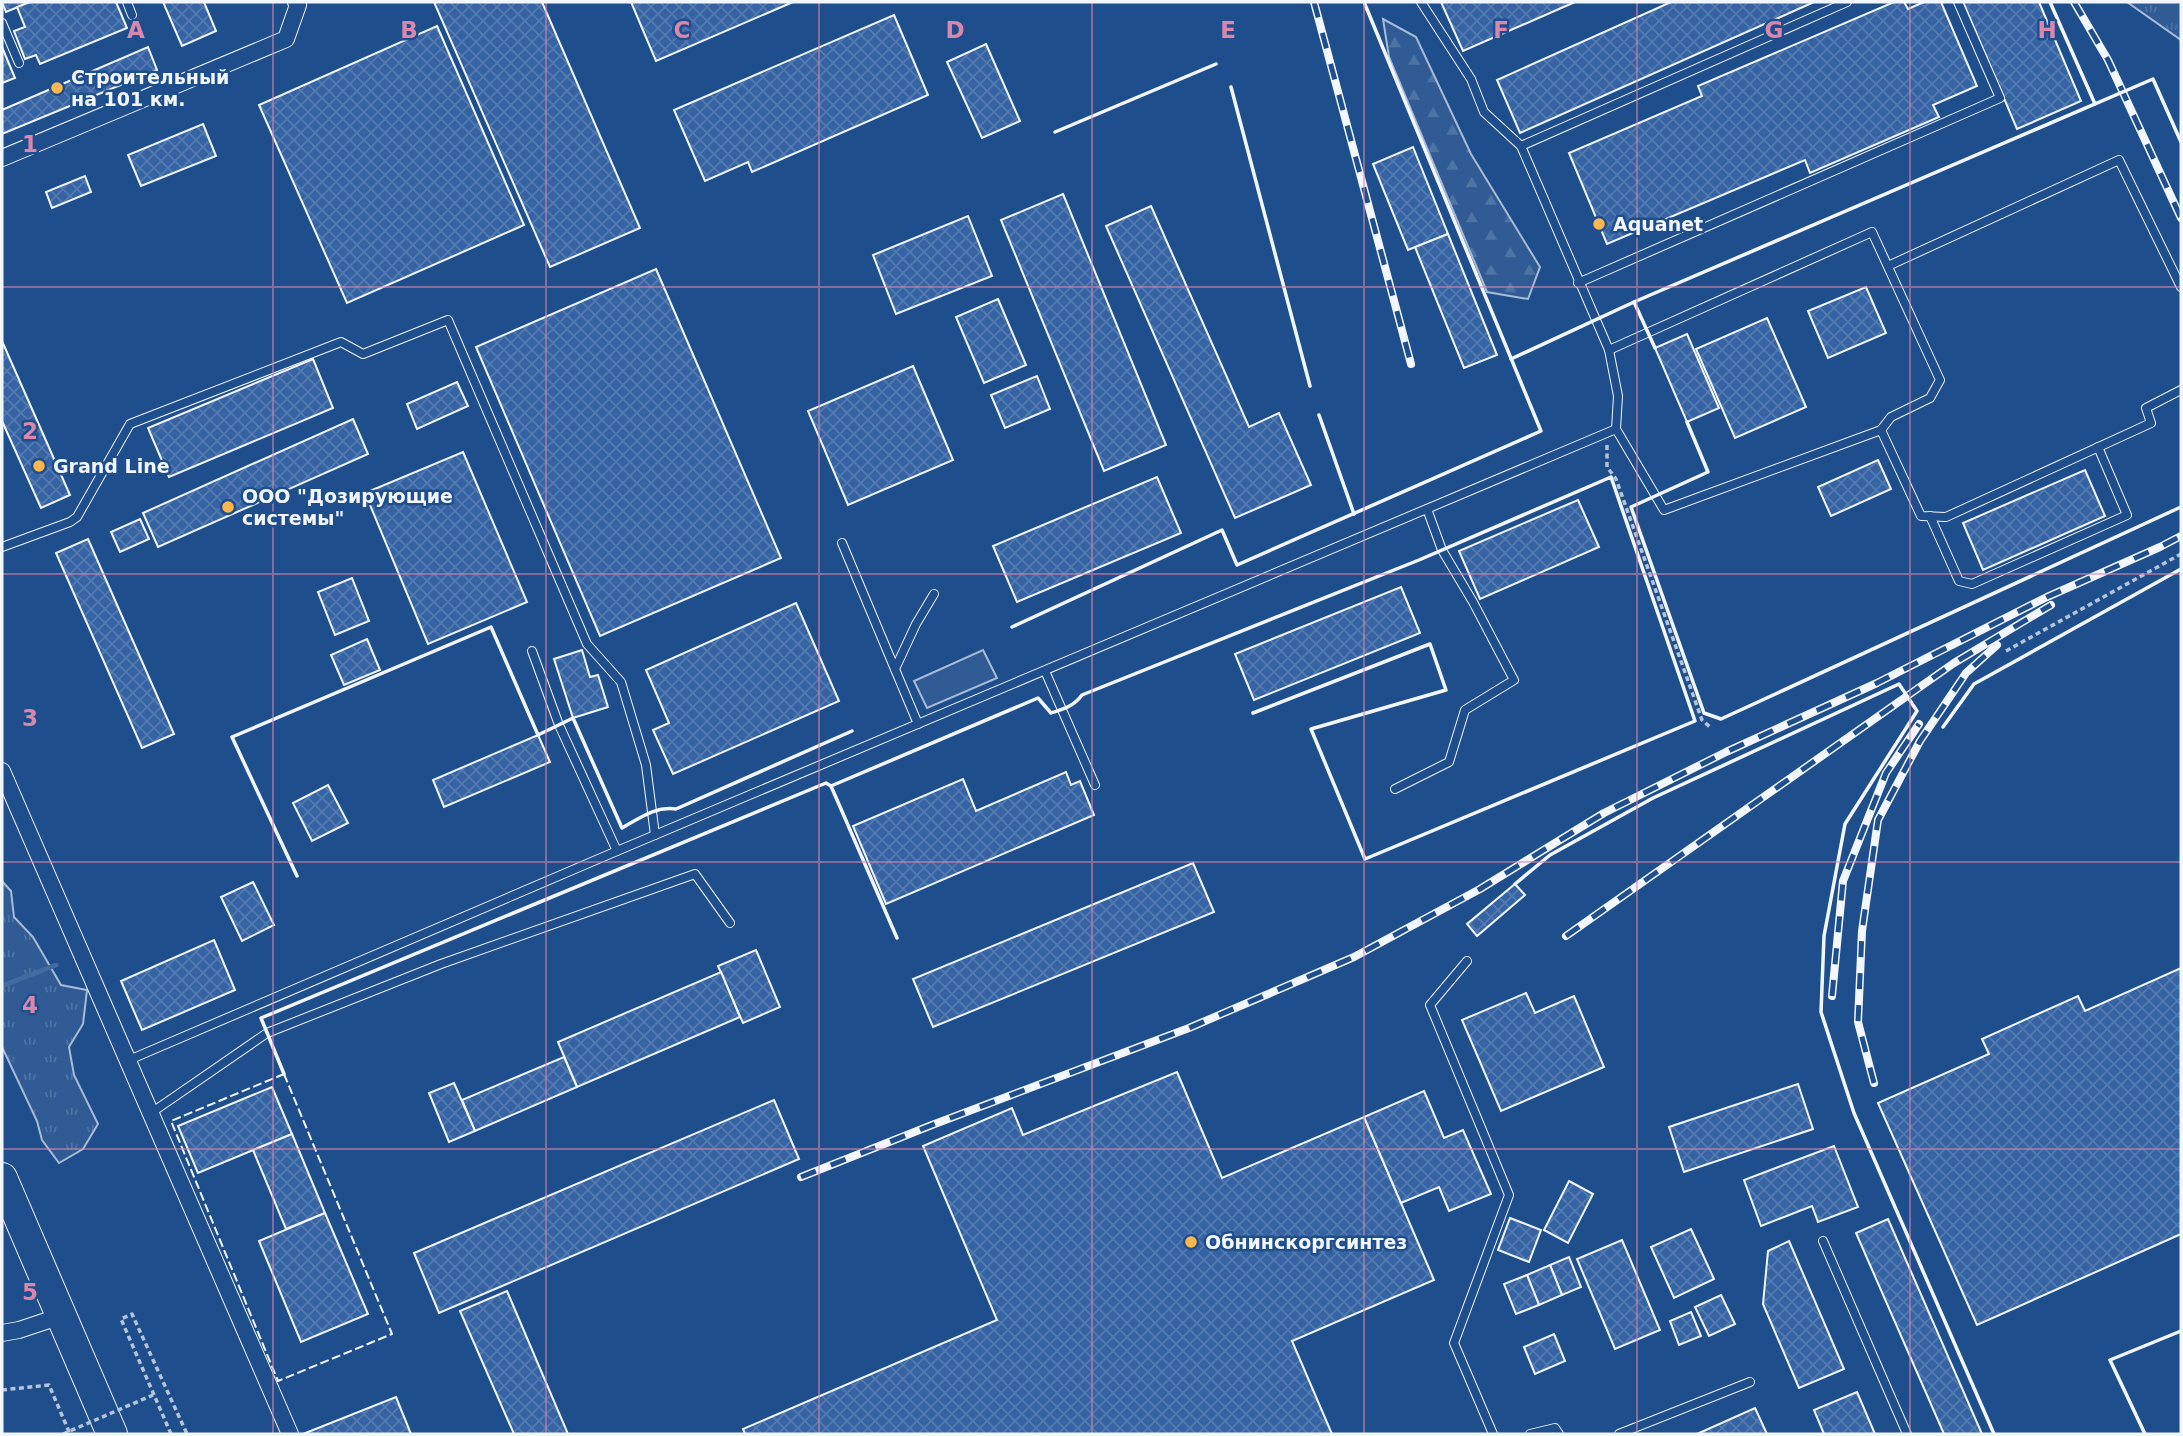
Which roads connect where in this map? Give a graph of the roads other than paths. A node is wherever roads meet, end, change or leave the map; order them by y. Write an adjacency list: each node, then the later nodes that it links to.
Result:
1 (127, 2): 6 (lane)
2 (296, 2): 10 (street)
3 (1421, 2): 9 (lane)
4 (1847, 2): 9 (lane)
5 (1958, 2): 12 (lane)
6 (132, 15)
7 (2, 23): 8 (lane)
8 (19, 63)
9 (1521, 146): 12 (lane)
10 (2, 158)
11 (1888, 266): 13 (lane); 14 (lane); 17 (lane)
12 (1578, 283): 14 (lane)
13 (2181, 287)
14 (1609, 351): 16 (lane)
15 (2181, 390): 18 (lane)
16 (1616, 429): 17 (lane); 19 (lane)
17 (1881, 430): 20 (lane)
18 (2098, 447): 20 (lane); 20 (lane)
19 (1427, 509): 26 (lane); 30 (lane)
20 (1930, 516)
21 (842, 543): 25 (lane)
22 (2, 547): 31 (lane)
23 (934, 594): 25 (lane)
24 (531, 652): 32 (lane)
25 (895, 669): 27 (lane)
26 (1045, 671): 27 (lane); 29 (lane)
27 (918, 724): 31 (lane)
28 (2, 771): 35 (street)
29 (1095, 785)
30 (1395, 789)
31 (655, 835): 32 (lane)
32 (617, 851): 35 (lane)
33 (730, 923): 36 (lane)
34 (1467, 961): 44 (lane)
35 (129, 1060): 36 (street)
36 (151, 1114): 43 (street)
37 (2, 1178): 39 (highway)
38 (1824, 1241): 48 (lane)
39 (61, 1316): 40 (street); 42 (highway)
40 (2, 1333)
41 (1750, 1382): 47 (lane)
42 (112, 1434)
43 (290, 1434)
44 (1493, 1434)
45 (1530, 1434): 46 (lane)
46 (1559, 1434)
47 (1619, 1434)
48 (1906, 1434)

